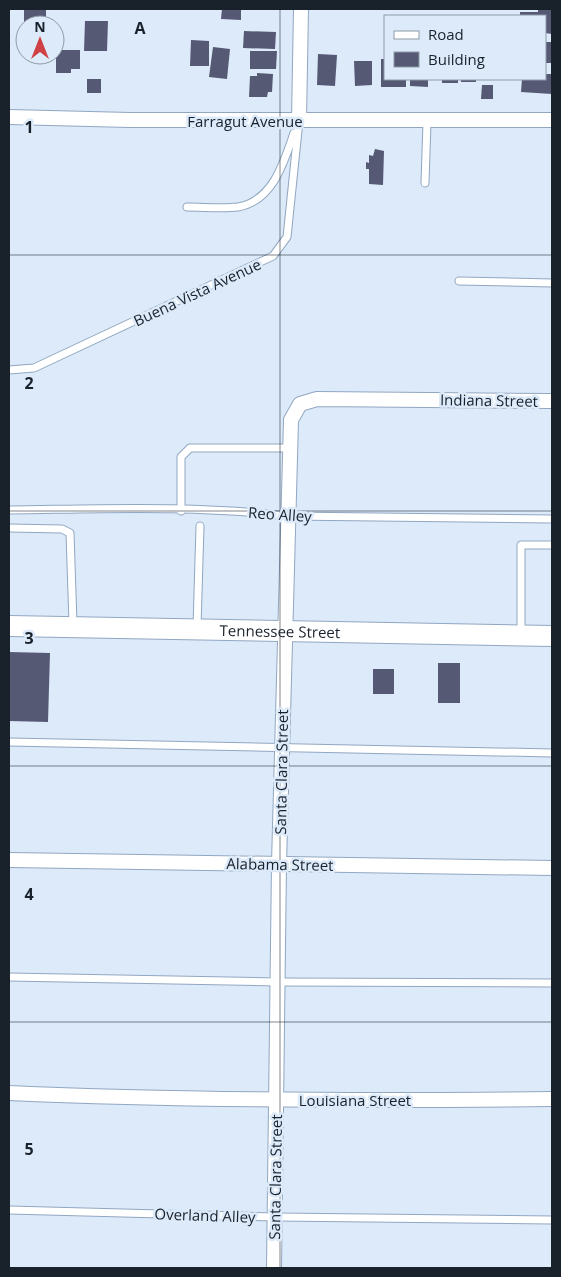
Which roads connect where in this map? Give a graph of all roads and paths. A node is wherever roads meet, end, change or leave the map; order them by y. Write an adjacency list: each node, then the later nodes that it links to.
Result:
1 (301, 9): 4 (street)
2 (9, 117): 4 (street, Farragut Avenue)
3 (552, 120): 5 (street, Farragut Avenue)
4 (299, 121): 5 (street, Farragut Avenue); 7 (lane); 10 (lane, Buena Vista Avenue)
5 (426, 122): 6 (lane)
6 (425, 183)
7 (187, 207)
8 (459, 281): 9 (lane)
9 (552, 283)
10 (9, 370)
11 (426, 399): 12 (street, Indiana Street); 13 (street, Santa Clara Street)
12 (552, 401)
13 (290, 448): 15 (lane); 16 (street, Santa Clara Street)
14 (9, 510): 15 (lane, Reo Alley)
15 (181, 511): 16 (lane, Reo Alley)
16 (287, 516): 17 (lane, Reo Alley); 24 (street, Santa Clara Street)
17 (552, 520)
18 (200, 526): 23 (lane)
19 (9, 528): 22 (lane)
20 (552, 545): 26 (lane)
21 (9, 626): 22 (main road, Tennessee Street)
22 (73, 627): 23 (main road, Tennessee Street)
23 (197, 630): 24 (main road, Tennessee Street)
24 (283, 632): 26 (main road, Tennessee Street); 28 (street, Santa Clara Street)
25 (552, 636): 26 (main road, Tennessee Street)
26 (521, 637)
27 (9, 742): 28 (lane)
28 (281, 748): 29 (lane); 31 (street, Santa Clara Street)
29 (552, 752)
30 (9, 860): 31 (street, Alabama Street)
31 (279, 864): 32 (street, Alabama Street); 34 (street, Santa Clara Street)
32 (552, 868)
33 (9, 977): 34 (lane)
34 (277, 982): 35 (lane); 38 (street, Santa Clara Street)
35 (552, 983)
36 (9, 1094): 38 (street, Louisiana Street)
37 (552, 1099): 38 (street, Louisiana Street)
38 (276, 1100): 40 (street, Santa Clara Street)
39 (9, 1210): 40 (lane, Overland Alley)
40 (275, 1218): 41 (lane, Overland Alley); 42 (street, Santa Clara Street)
41 (552, 1220)
42 (274, 1268)

